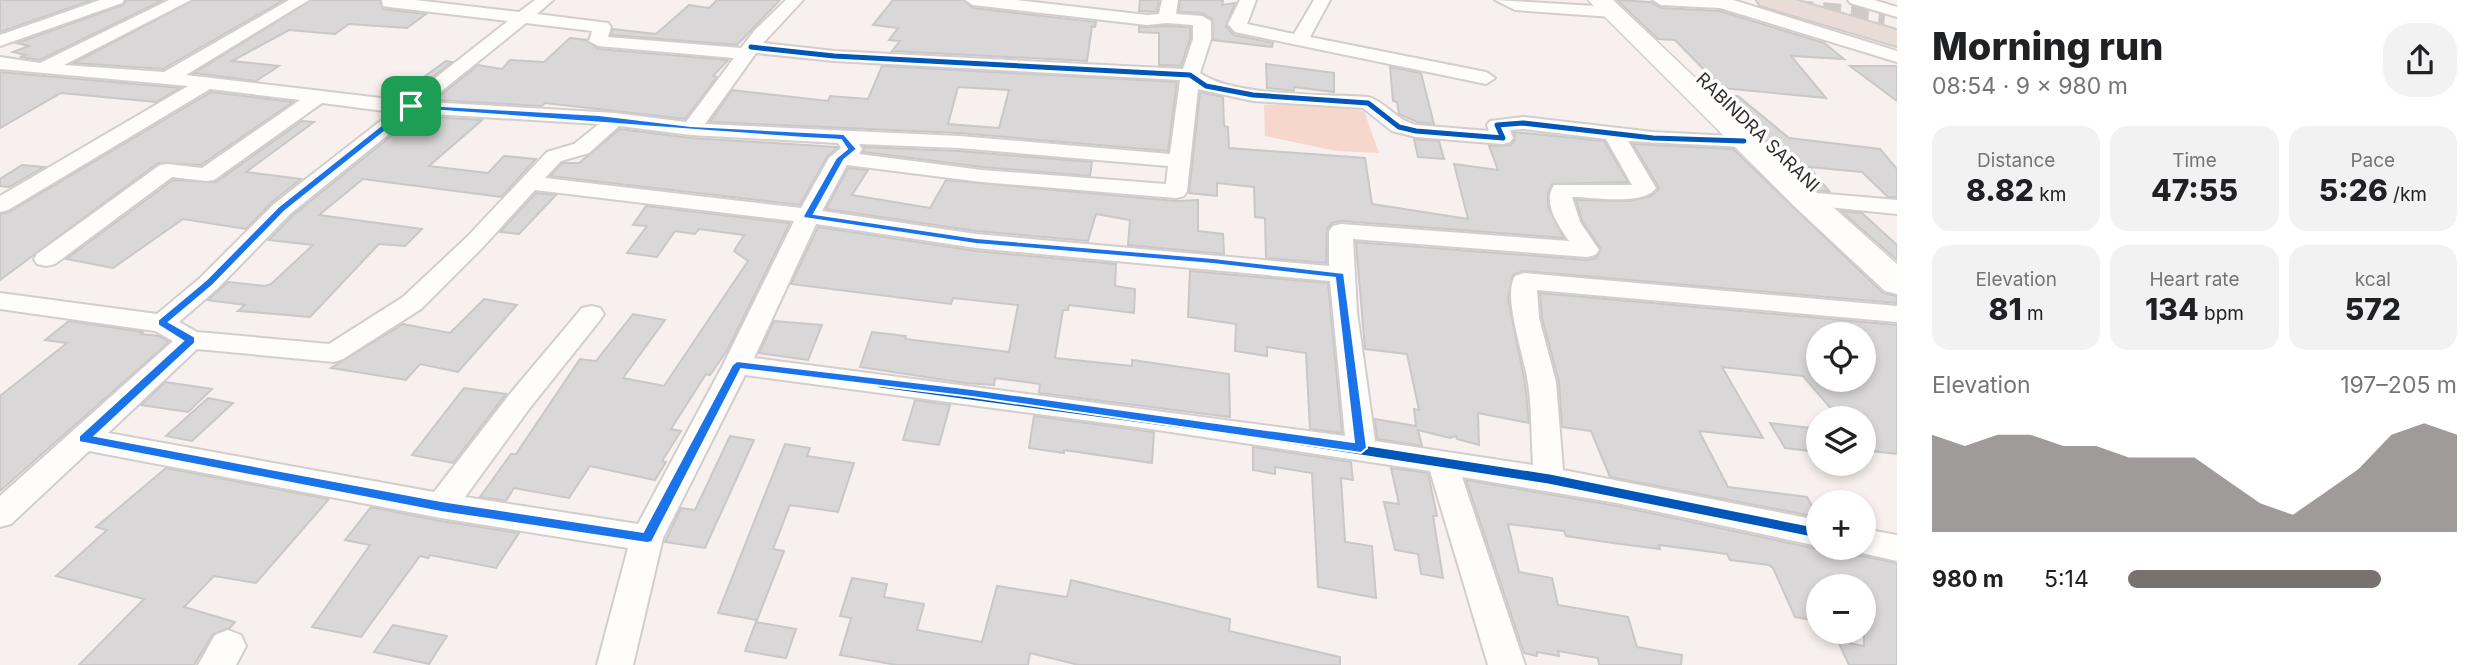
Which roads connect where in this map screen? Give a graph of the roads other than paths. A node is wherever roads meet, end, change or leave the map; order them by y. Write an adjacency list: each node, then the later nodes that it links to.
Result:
1 (116, 0): 24 (street)
2 (183, 0): 28 (street)
3 (301, 0): 30 (street)
4 (369, 0): 14 (street)
5 (545, 0): 21 (street)
6 (795, 0): 25 (street)
7 (973, 0): 16 (street)
8 (1248, 0): 23 (street)
9 (1322, 0): 23 (street)
10 (1503, 0): 18 (street)
11 (1661, 0): 15 (street)
12 (1803, 0): 20 (highway)
13 (1856, 0): 20 (street)
14 (390, 1): 21 (street)
15 (1717, 2): 17 (street); 26 (street)
16 (1028, 3): 19 (street)
17 (1768, 4): 22 (highway)
18 (1606, 6): 38 (street, RABINDRA SARANI)
19 (1169, 9): 29 (street)
20 (1894, 18)
21 (524, 19): 25 (street); 34 (street)
22 (1897, 38)
23 (1298, 40): 31 (street)
24 (0, 41)
25 (748, 51): 29 (street); 36 (street)
26 (1897, 57)
27 (0, 63): 28 (street)
28 (42, 69): 30 (street)
29 (1190, 75): 37 (street); 40 (street)
30 (167, 78): 32 (street)
31 (1486, 78)
32 (207, 83): 33 (street); 43 (street)
33 (319, 96): 34 (street); 46 (street)
34 (411, 106): 35 (street); 52 (street)
35 (615, 120): 36 (street); 41 (street)
36 (691, 129): 39 (street)
37 (1614, 135): 38 (street); 47 (street)
38 (1744, 141): 42 (street, RABINDRA SARANI)
39 (842, 148): 40 (street); 40 (street); 45 (street)
40 (1180, 161)
41 (530, 183): 45 (street); 53 (street)
42 (1805, 199): 44 (street); 48 (street, RABINDRA SARANI)
43 (0, 205)
44 (1897, 207)
45 (808, 216): 47 (street); 54 (street)
46 (46, 260)
47 (1340, 275): 56 (street)
48 (1897, 283)
49 (0, 301): 52 (street)
50 (591, 314): 59 (street)
51 (1897, 314): 58 (street)
52 (162, 323): 53 (street)
53 (191, 340): 55 (street)
54 (737, 365): 56 (street); 62 (street)
55 (84, 439): 59 (street); 60 (street)
56 (1361, 448): 57 (street)
57 (1443, 463): 58 (street); 66 (street)
58 (1549, 479): 61 (street)
59 (441, 506): 62 (street)
60 (0, 515)
61 (1806, 531)
62 (647, 538): 65 (street)
63 (1876, 544): 64 (street)
64 (1897, 548)
65 (615, 665)
66 (1507, 665)

